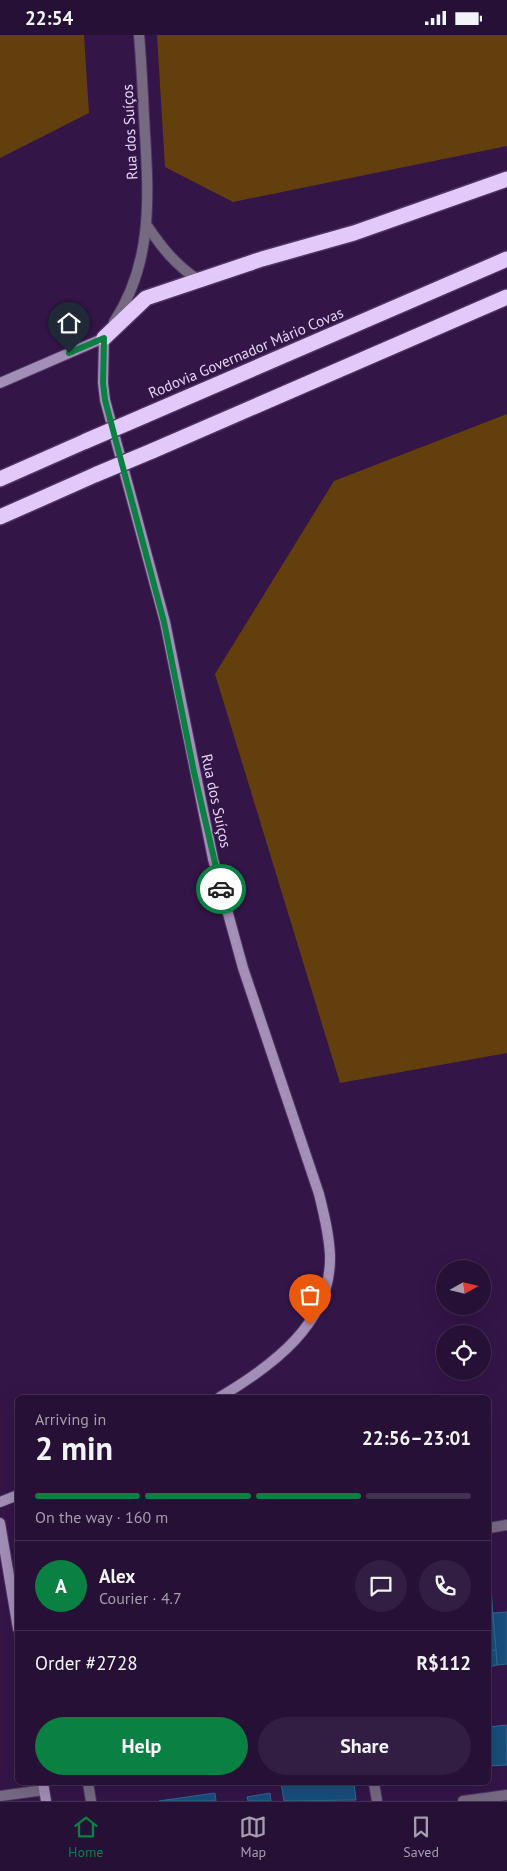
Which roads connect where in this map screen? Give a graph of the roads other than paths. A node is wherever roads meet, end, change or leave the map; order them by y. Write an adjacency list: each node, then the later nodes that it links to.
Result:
1 (139, 35): 3 (street, Rua dos Suíços)
2 (507, 179): 5 (highway)
3 (148, 227): 5 (street); 7 (street, Rua dos Suíços)
4 (507, 259): 9 (highway, Rodovia Governador Mário Covas, bridge)
5 (197, 279): 7 (highway)
6 (507, 297): 10 (highway, bridge)
7 (104, 338): 8 (main road); 11 (main road, Rua dos Suíços)
8 (0, 383)
9 (0, 479)
10 (0, 517)
11 (223, 1395)
12 (15, 1496): 13 (main road)
13 (0, 1502)
14 (0, 1523): 17 (main road)
15 (507, 1525): 16 (street)
16 (491, 1528)
17 (15, 1611)
18 (88, 1785): 24 (street)
19 (374, 1785): 25 (street)
20 (43, 1786): 22 (street); 23 (main road)
21 (507, 1795): 26 (street)
22 (0, 1796)
23 (46, 1801)
24 (91, 1801)
25 (377, 1801)
26 (463, 1801)

